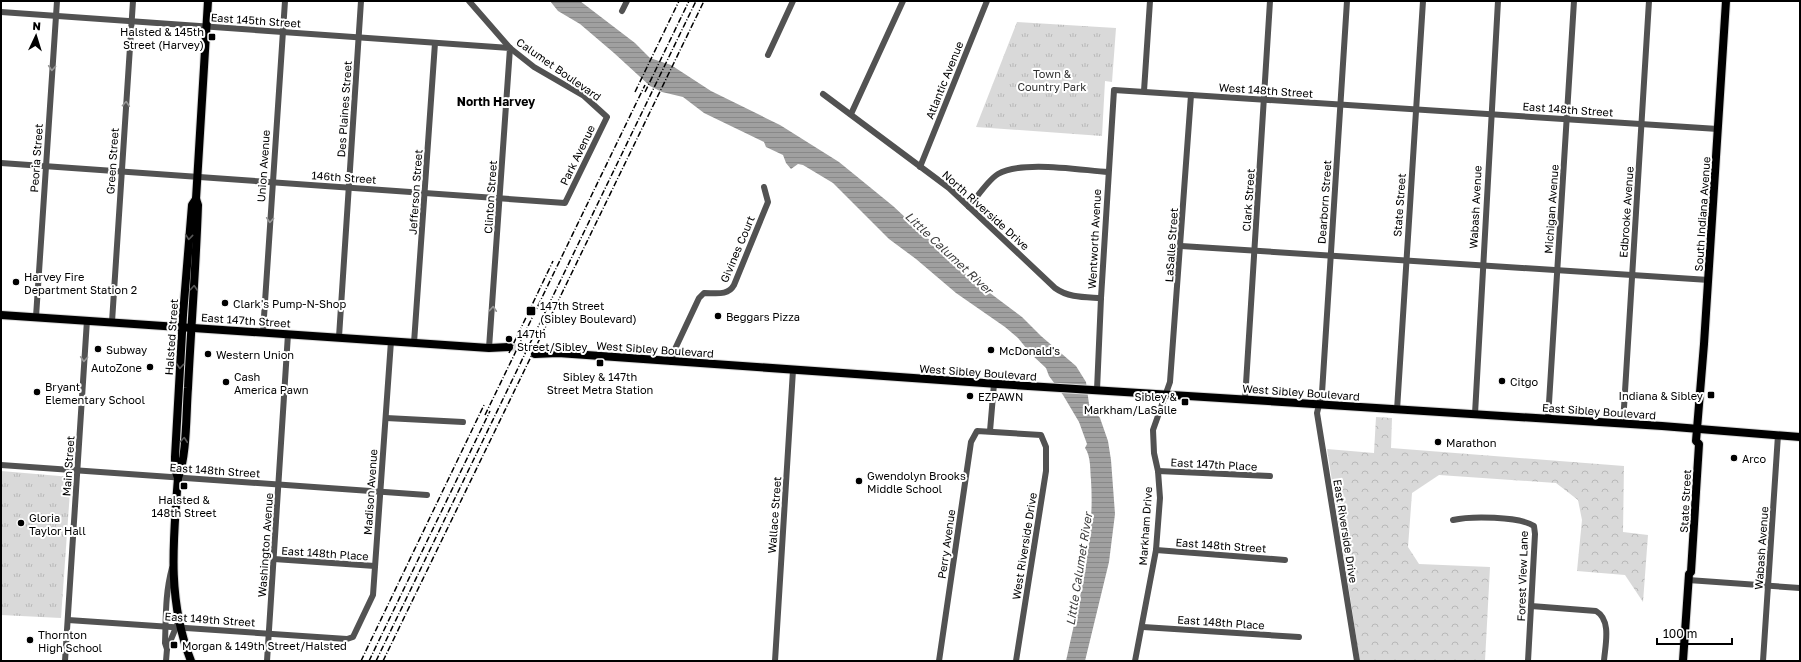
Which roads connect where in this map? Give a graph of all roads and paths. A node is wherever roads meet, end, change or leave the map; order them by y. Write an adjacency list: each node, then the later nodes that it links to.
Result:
1 (57, 1): 21 (street, Peoria Street)
2 (133, 1): 22 (street, Green Street)
3 (208, 1): 23 (main road, Halsted Street)
4 (285, 1): 24 (street, Union Avenue)
5 (361, 1): 25 (street, Des Plaines Street)
6 (469, 1): 27 (street, Calumet Boulevard)
7 (627, 1): 19 (street)
8 (793, 1): 28 (street)
9 (903, 1): 36 (street)
10 (987, 1): 44 (street, Atlantic Avenue)
11 (1150, 1): 30 (street)
12 (1270, 1): 33 (street, Clark Street)
13 (1347, 1): 34 (street, Dearborn Street)
14 (1423, 1): 35 (street, State Street)
15 (1498, 1): 37 (street, Wabash Avenue)
16 (1574, 1): 39 (street, Michigan Avenue)
17 (1649, 1): 40 (street, Edbrooke Avenue)
18 (1726, 1): 41 (main road, South Indiana Avenue)
19 (622, 11)
20 (1, 12): 21 (street, East 145th Street)
21 (56, 16): 22 (street, East 145th Street); 43 (street, Peoria Street, one-way to 43)
22 (132, 21): 23 (street, East 145th Street); 45 (street, Green Street, one-way to 22)
23 (206, 27): 24 (street, East 145th Street); 47 (main road, Halsted Street)
24 (283, 32): 25 (street, East 145th Street); 48 (street, Union Avenue)
25 (359, 37): 26 (street, East 145th Street); 49 (street, Des Plaines Street)
26 (435, 42): 27 (street, East 145th Street); 51 (street, Jefferson Street)
27 (510, 48): 38 (street, Calumet Boulevard); 52 (street, Clinton Street)
28 (768, 55)
29 (1114, 90): 30 (street, West 148th Street); 46 (street, Wentworth Avenue)
30 (1144, 91): 32 (street, West 148th Street)
31 (823, 94): 36 (street, North Riverside Drive)
32 (1191, 95): 33 (street, West 148th Street); 56 (street, LaSalle Street)
33 (1264, 100): 34 (street, West 148th Street); 57 (street, Clark Street)
34 (1340, 105): 35 (street, West 148th Street); 58 (street, Dearborn Street)
35 (1416, 110): 37 (street, East 148th Street); 59 (street, State Street)
36 (851, 114): 44 (street, North Riverside Drive)
37 (1491, 114): 39 (street, East 148th Street); 60 (street, Wabash Avenue)
38 (607, 117): 54 (street, Park Avenue)
39 (1567, 119): 40 (street, East 148th Street); 61 (street, Michigan Avenue)
40 (1642, 124): 41 (street, East 148th Street); 62 (street, Edbrooke Avenue)
41 (1718, 129): 63 (main road, South Indiana Avenue)
42 (1, 163): 43 (street, 146th Street)
43 (45, 166): 45 (street, 146th Street); 66 (street, Peoria Street)
44 (920, 167): 55 (street, North Riverside Drive)
45 (121, 171): 47 (street, 146th Street); 68 (street, Green Street)
46 (1108, 172): 55 (street); 64 (street, Wentworth Avenue)
47 (197, 176): 48 (street, 146th Street); 53 (main road, Halsted Street)
48 (272, 182): 49 (street, 146th Street); 71 (street, Union Avenue, one-way to 71)
49 (348, 187): 51 (street, 146th Street); 73 (street, Des Plaines Street)
50 (764, 187): 79 (street, Givines Court)
51 (424, 193): 52 (street, 146th Street); 75 (street, Jefferson Street)
52 (500, 198): 54 (street, 146th Street); 76 (street, Clinton Street, one-way to 52)
53 (196, 199): 69 (main road, Halsted Street, one-way to 69); 70 (main road, Halsted Street, one-way to 53)
54 (565, 203)
55 (969, 207): 64 (street, North Riverside Drive)
56 (1181, 246): 57 (street); 83 (street, LaSalle Street)
57 (1255, 250): 58 (street); 84 (street, Clark Street)
58 (1330, 255): 59 (street); 85 (street, Dearborn Street)
59 (1407, 260): 60 (street); 86 (street, State Street)
60 (1482, 265): 61 (street); 87 (street, Wabash Avenue)
61 (1557, 270): 62 (street); 89 (street, Michigan Avenue)
62 (1632, 275): 63 (street); 91 (street, Edbrooke Avenue)
63 (1709, 280): 92 (main road, South Indiana Avenue)
64 (1101, 298): 82 (street, Wentworth Avenue)
65 (1, 314): 66 (main road, East 147th Street)
66 (36, 317): 67 (main road, East 147th Street)
67 (87, 320): 68 (main road, East 147th Street); 97 (street, Main Street, one-way to 97)
68 (112, 322): 69 (main road, East 147th Street)
69 (182, 327): 70 (main road, East 147th Street); 100 (main road, Halsted Street, one-way to 100)
70 (191, 327): 71 (main road, East 147th Street); 100 (main road, Halsted Street, one-way to 70)
71 (263, 332): 72 (main road, East 147th Street)
72 (288, 334): 73 (main road, East 147th Street); 101 (street, Washington Avenue)
73 (339, 337): 74 (main road, East 147th Street)
74 (391, 341): 75 (main road, East 147th Street); 88 (street, Madison Avenue)
75 (414, 343): 76 (main road, East 147th Street)
76 (490, 348): 77 (main road, East 147th Street)
77 (508, 350)
78 (536, 352): 79 (main road, West Sibley Boulevard)
79 (671, 362): 80 (main road, West Sibley Boulevard)
80 (793, 370): 81 (main road, West Sibley Boulevard); 126 (street, Wallace Street)
81 (994, 384): 82 (main road, West Sibley Boulevard); 93 (street)
82 (1095, 390): 83 (main road, West Sibley Boulevard)
83 (1165, 395): 84 (main road, West Sibley Boulevard); 98 (street, Markham Drive)
84 (1245, 400): 85 (main road, West Sibley Boulevard)
85 (1319, 404): 86 (main road, West Sibley Boulevard); 130 (street, East Riverside Drive)
86 (1397, 410): 87 (main road, East Sibley Boulevard)
87 (1475, 414): 89 (main road, East Sibley Boulevard)
88 (386, 418): 90 (street); 102 (street, Madison Avenue)
89 (1548, 419): 91 (main road, East Sibley Boulevard)
90 (463, 422)
91 (1623, 424): 92 (main road, East Sibley Boulevard)
92 (1698, 429): 94 (main road, East Sibley Boulevard); 110 (main road, State Street)
93 (990, 431): 127 (street, Perry Avenue); 128 (street, West Riverside Drive)
94 (1778, 435): 95 (main road, East Sibley Boulevard); 111 (street, Wabash Avenue)
95 (1800, 437)
96 (1, 465): 97 (street, East 148th Street)
97 (78, 470): 100 (street, East 148th Street); 114 (street, Main Street)
98 (1158, 471): 99 (street, East 147th Place); 105 (street, Markham Drive)
99 (1270, 476)
100 (178, 478): 101 (street, East 148th Street); 109 (main road, Halsted Street)
101 (278, 485): 102 (street, East 148th Street); 106 (street, Washington Avenue)
102 (380, 492): 103 (street, East 148th Street); 108 (street, Madison Avenue)
103 (428, 495)
104 (1453, 520): 113 (street, Forest View Lane)
105 (1156, 550): 107 (street, East 148th Street); 117 (street, Markham Drive)
106 (274, 559): 108 (street, East 148th Place); 118 (street, Washington Avenue)
107 (1285, 560)
108 (375, 566): 120 (street, Madison Avenue)
109 (172, 567): 115 (main road, Halsted Street); 116 (street)
110 (1688, 577): 111 (street); 133 (main road, State Street)
111 (1768, 586): 112 (street); 134 (street, Wabash Avenue)
112 (1800, 588)
113 (1531, 606): 131 (street, Forest View Lane); 132 (street)
114 (68, 620): 116 (street, East 149th Street); 122 (street, Main Street)
115 (178, 625): 116 (street, East 149th Street); 118 (street, East 149th Street); 121 (street); 124 (main road, Halsted Street)
116 (165, 627): 121 (street)
117 (1142, 627): 119 (street, East 148th Place); 129 (street, Markham Drive)
118 (269, 633): 120 (street, East 149th Street); 125 (street, Washington Avenue)
119 (1299, 637)
120 (350, 639)
121 (167, 649): 123 (street)
122 (65, 661)
123 (166, 661)
124 (191, 661)
125 (267, 661)
126 (775, 661)
127 (939, 661)
128 (1016, 661)
129 (1135, 661)
130 (1357, 661)
131 (1528, 661)
132 (1604, 661)
133 (1683, 661)
134 (1764, 661)

